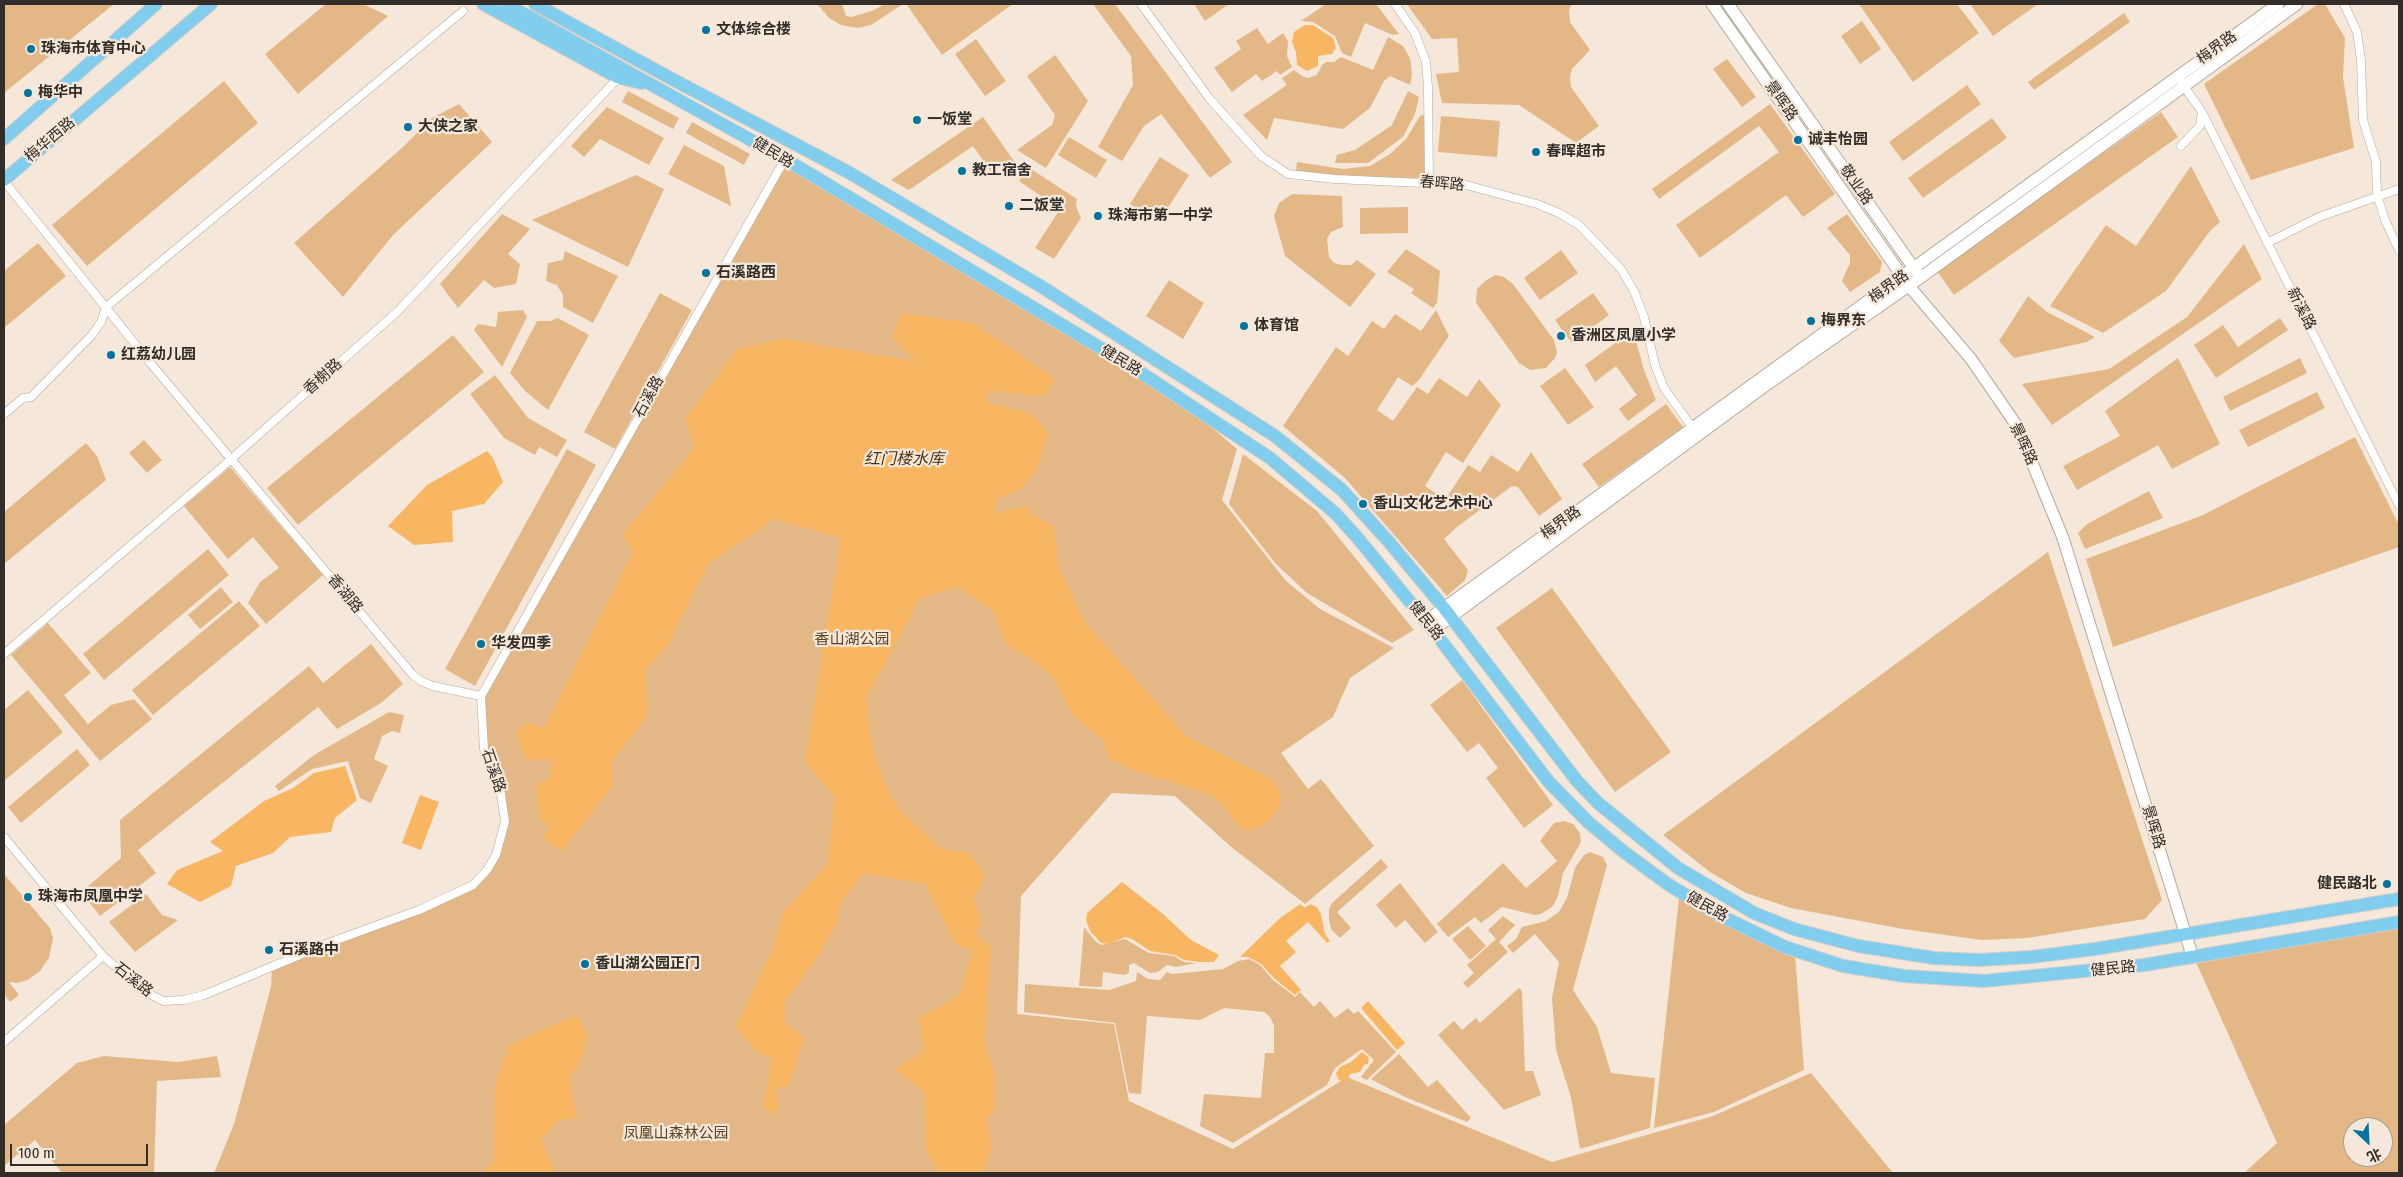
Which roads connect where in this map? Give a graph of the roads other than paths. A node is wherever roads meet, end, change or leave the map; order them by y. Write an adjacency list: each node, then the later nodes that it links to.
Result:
1 (156, 4): 20 (main road, 梅华西路)
2 (211, 4): 23 (main road, 梅华西路)
3 (483, 4): 15 (main road)
4 (506, 4): 18 (main road, 健民路)
5 (535, 4): 16 (main road, 健民路)
6 (546, 4): 16 (main road)
7 (1141, 4): 24 (street, 春晖路)
8 (1395, 4): 24 (street)
9 (1712, 4): 30 (main road, 景晖路)
10 (1728, 4): 29 (main road, 敬业路)
11 (2278, 4): 17 (main road, 梅界路)
12 (2297, 4): 17 (main road)
13 (2344, 4): 26 (street)
14 (463, 11): 31 (street)
15 (619, 77): 18 (main road); 34 (street, 香榭路)
16 (670, 78): 36 (main road, 健民路)
17 (2181, 82): 19 (street, 新溪路); 29 (main road, 梅界路)
18 (657, 87): 22 (main road, 健民路)
19 (2202, 112): 21 (street); 27 (street, 新溪路)
20 (4, 139)
21 (2181, 146)
22 (785, 159): 37 (main road, 健民路); 39 (street, 石溪路)
23 (4, 181): 31 (street, 香湖路)
24 (1429, 182): 33 (street, 春晖路)
25 (2399, 188): 26 (street)
26 (2377, 195): 27 (street); 28 (street)
27 (2268, 243): 35 (street, 新溪路)
28 (2399, 250)
29 (1917, 274): 30 (main road, 梅界路)
30 (1906, 281): 33 (main road, 梅界路); 36 (main road); 43 (main road, 景晖路)
31 (106, 308): 32 (street); 34 (street, 香湖路)
32 (4, 414)
33 (1692, 427): 36 (main road, 梅界路)
34 (231, 459): 38 (street, 香榭路); 39 (street, 香湖路)
35 (2399, 505)
36 (1448, 612): 37 (main road); 43 (main road, 健民路)
37 (1430, 625): 45 (main road, 健民路)
38 (4, 654)
39 (481, 696): 44 (street, 石溪路)
40 (4, 837): 44 (street)
41 (2399, 899): 43 (main road, 健民路)
42 (2399, 922): 45 (main road, 健民路)
43 (2185, 933): 45 (main road, 景晖路)
44 (103, 956): 46 (street, 石溪路)
45 (2192, 956)
46 (4, 1042)

